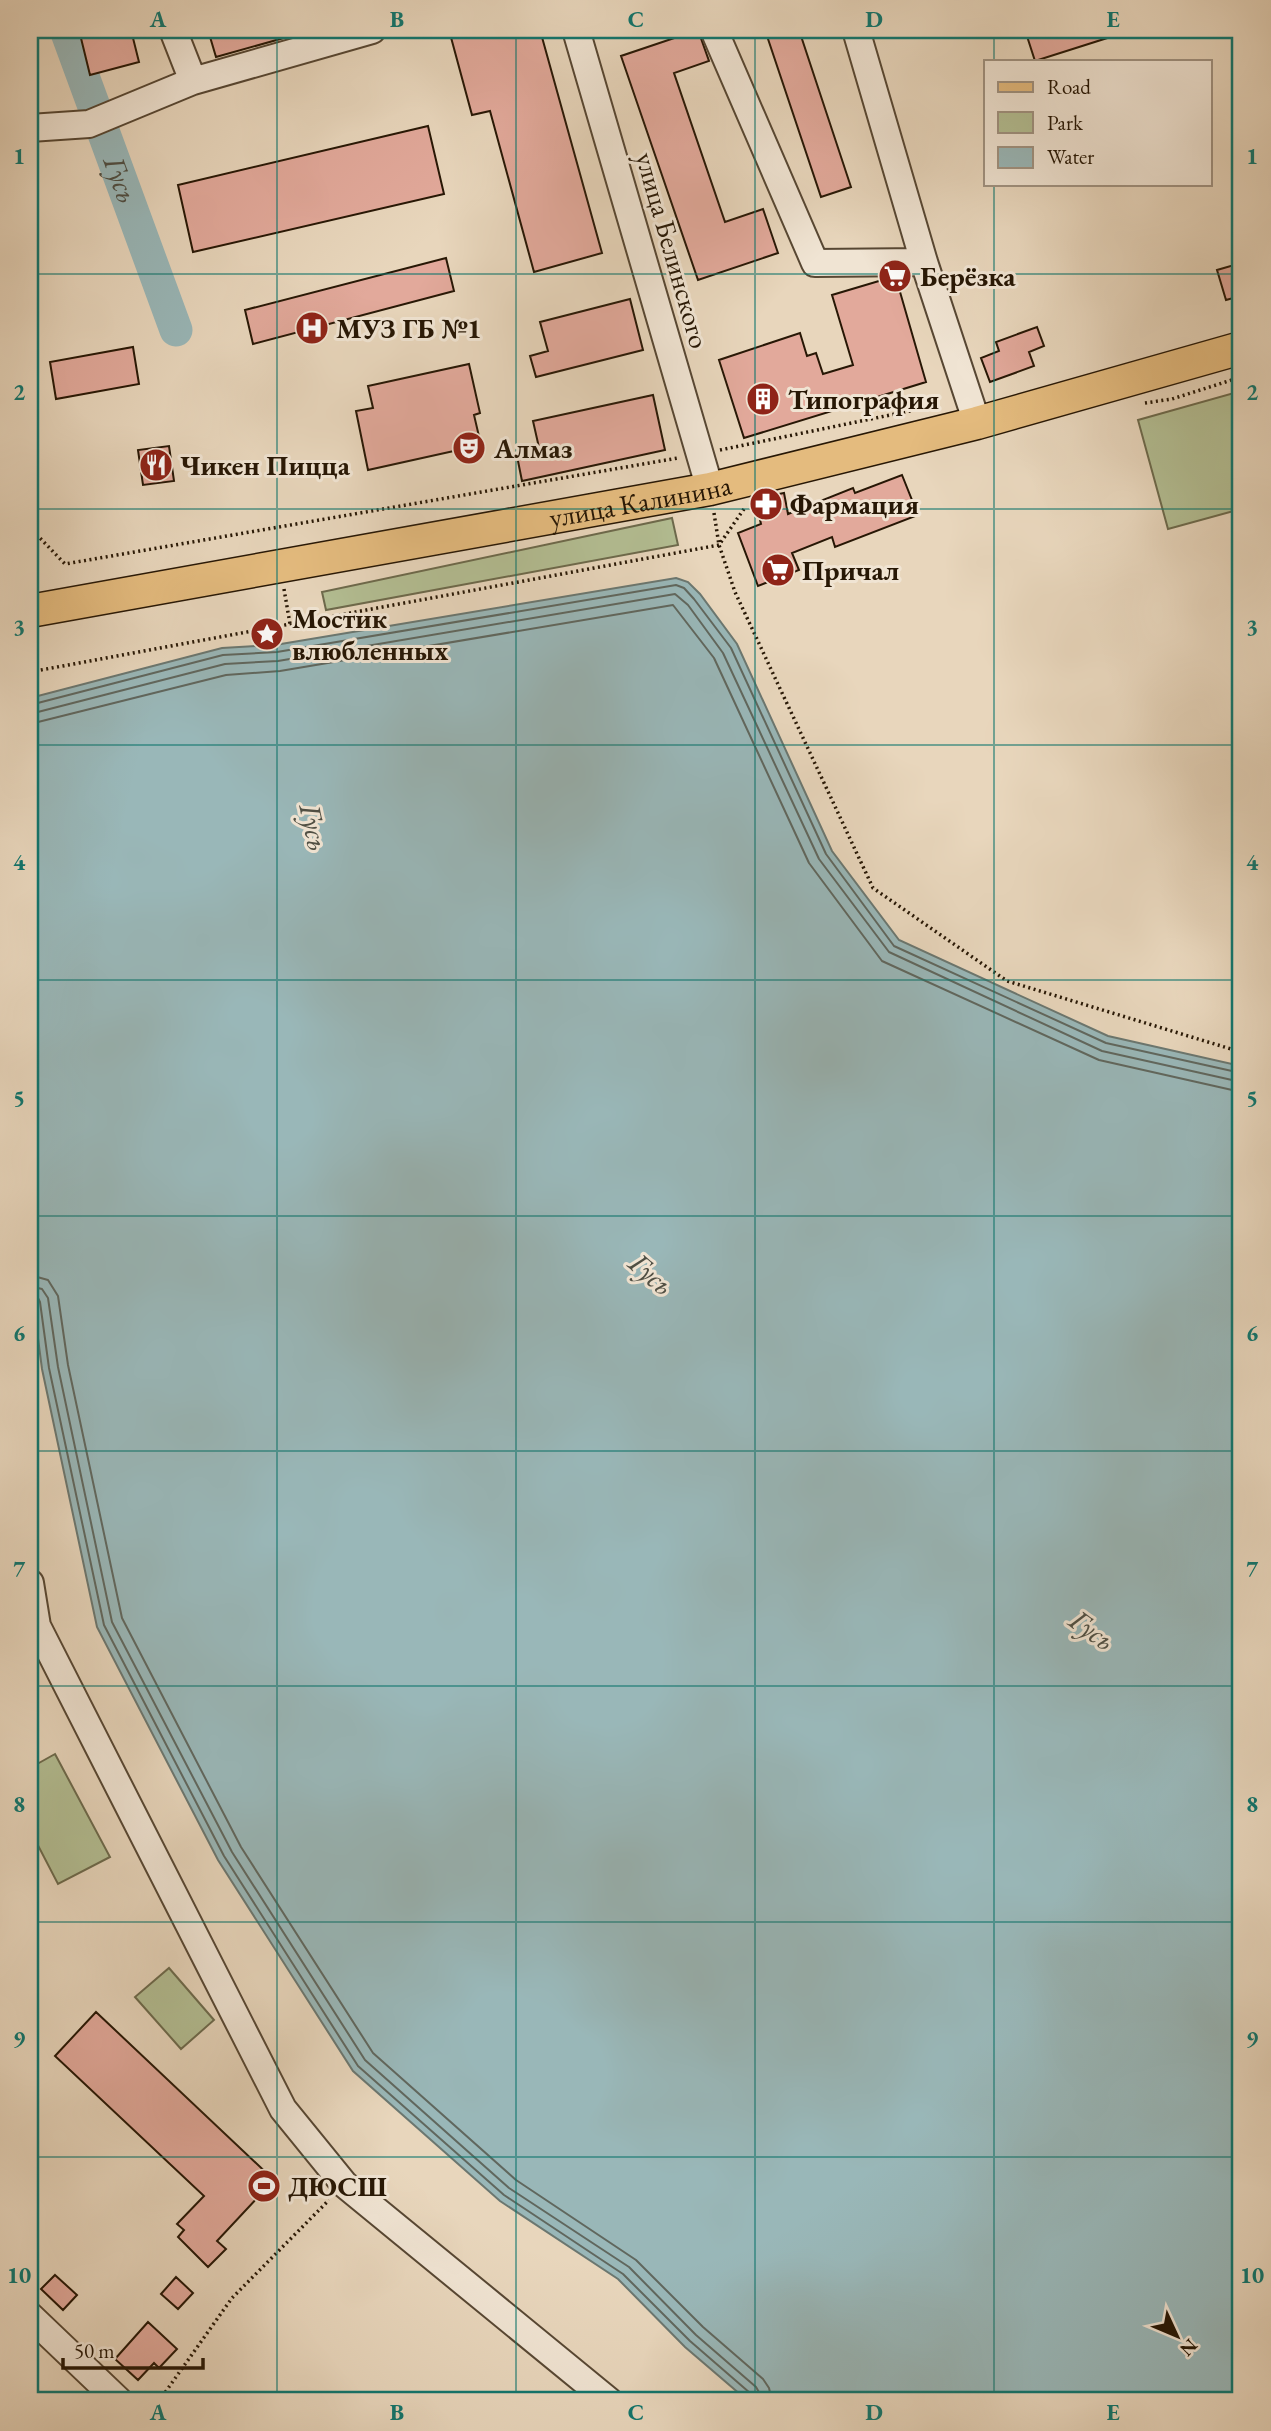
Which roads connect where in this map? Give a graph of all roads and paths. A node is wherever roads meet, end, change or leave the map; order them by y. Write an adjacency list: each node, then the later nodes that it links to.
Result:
1 (173, 30): 6 (street)
2 (372, 30): 6 (street)
3 (576, 30): 11 (street, улица Белинского)
4 (714, 30): 8 (street)
5 (856, 30): 8 (street)
6 (193, 81): 7 (street)
7 (30, 128)
8 (924, 262): 10 (street)
9 (1241, 348): 10 (main road, улица Калинина)
10 (973, 411): 11 (path); 12 (main road, улица Калинина)
11 (699, 454): 12 (street, улица Белинского); 13 (path)
12 (709, 489): 14 (path); 15 (main road, улица Калинина)
13 (30, 539)
14 (719, 545): 16 (path); 17 (path)
15 (30, 611)
16 (30, 672)
17 (1241, 1052)
18 (30, 1583): 19 (street)
19 (33, 1628): 20 (street)
20 (344, 2184): 23 (path); 24 (street)
21 (30, 2316): 22 (street)
22 (120, 2401)
23 (159, 2401)
24 (609, 2401)

